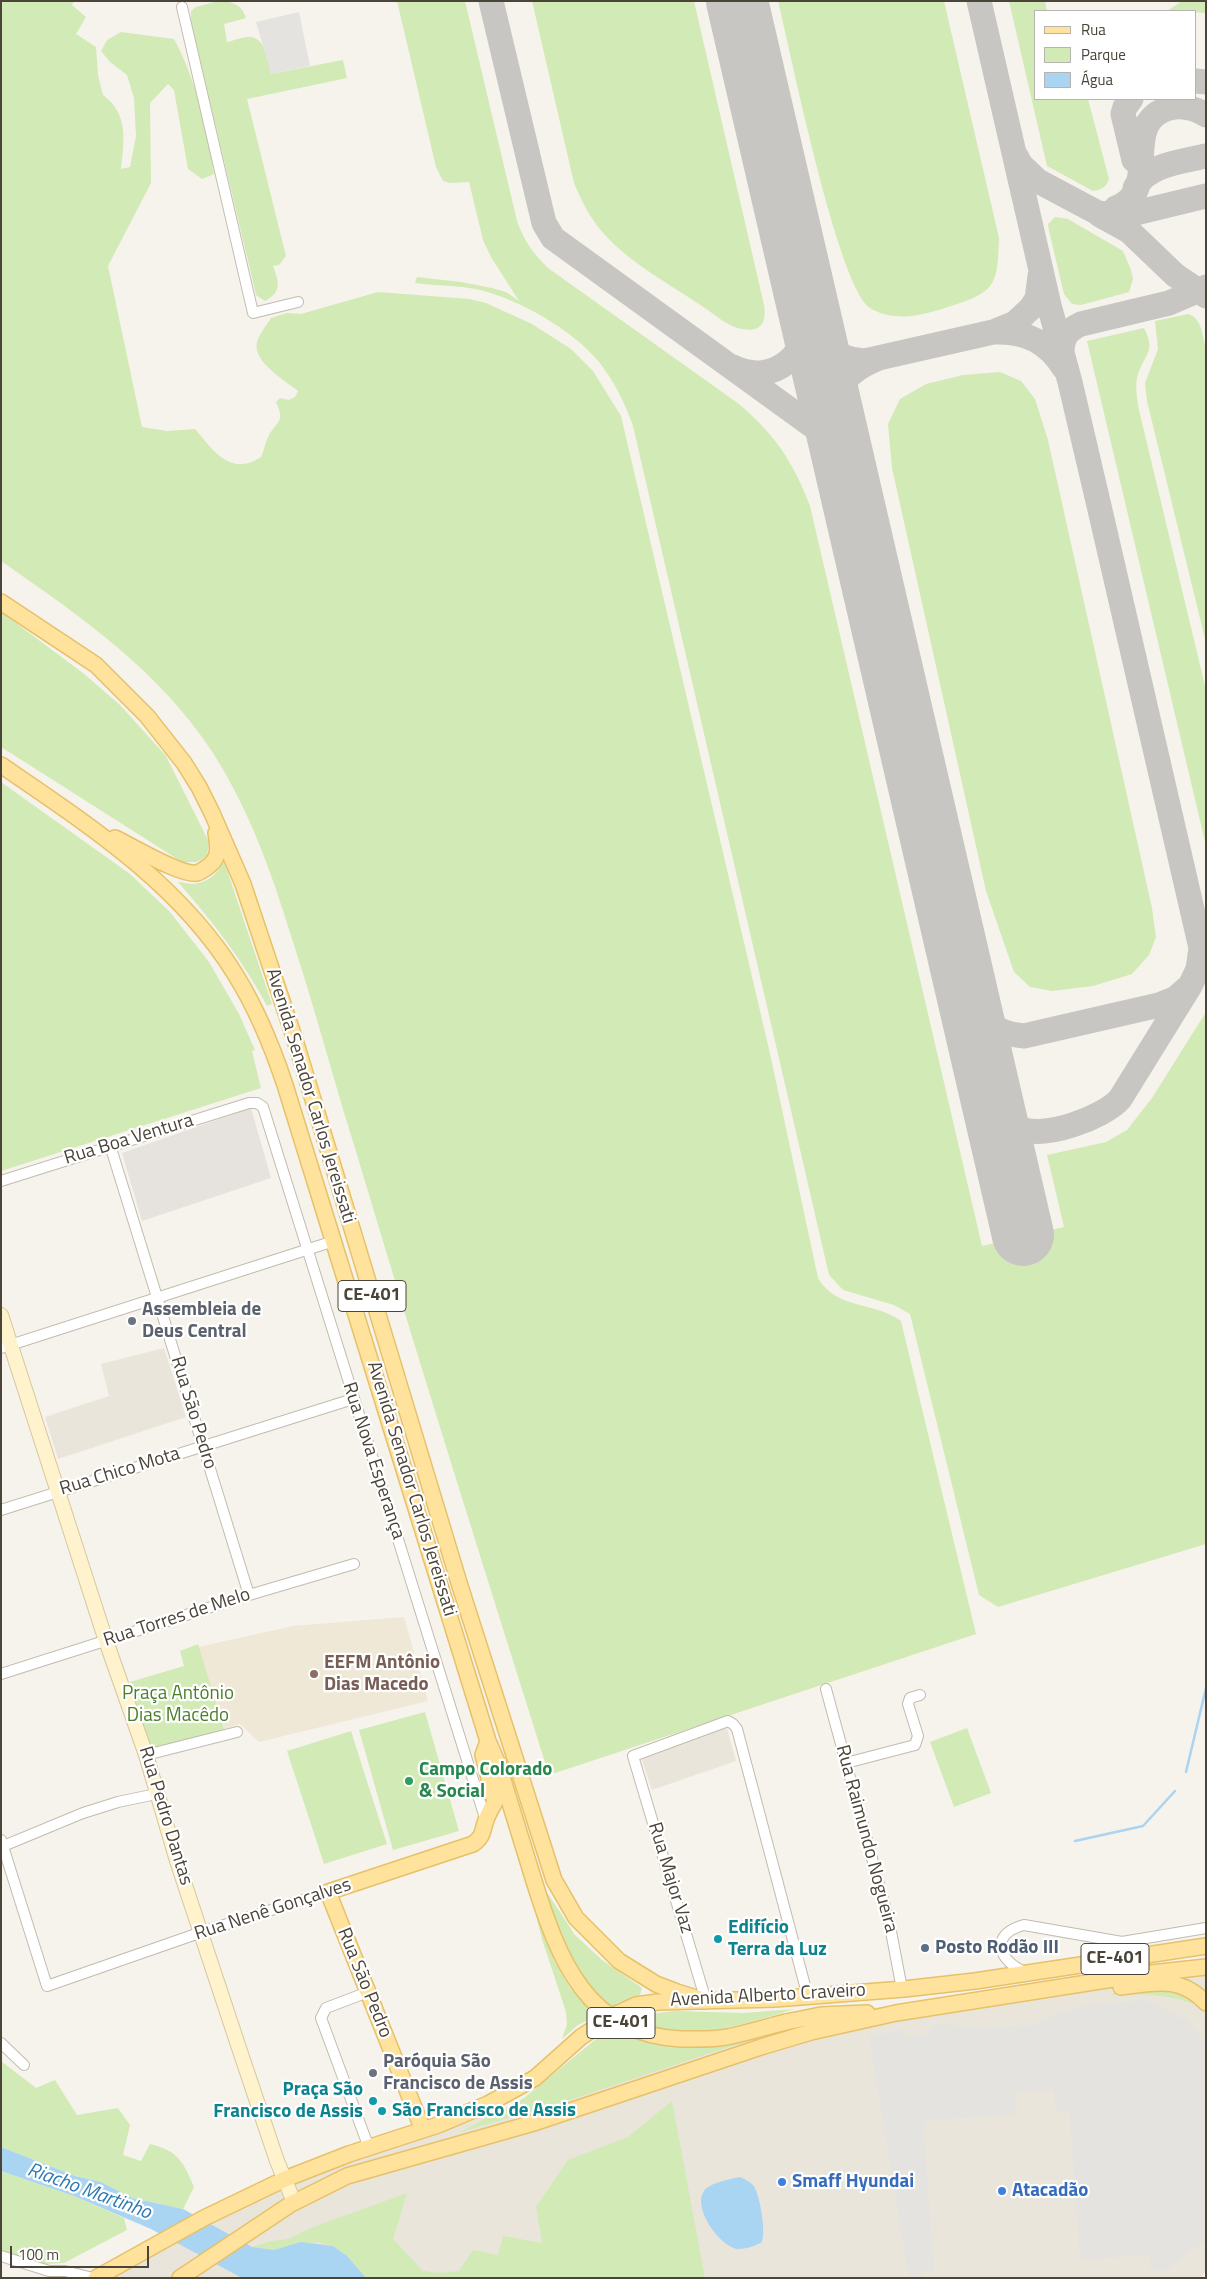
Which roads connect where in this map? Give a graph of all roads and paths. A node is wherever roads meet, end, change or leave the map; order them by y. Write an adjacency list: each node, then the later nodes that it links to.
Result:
1 (182, 7): 2 (street)
2 (298, 302)
3 (1, 602): 5 (main road, Avenida Senador Carlos Jereissati / CE-401)
4 (1, 765): 6 (main road, Avenida Senador Carlos Jereissati / CE-401)
5 (212, 812): 6 (main road); 42 (main road, Avenida Senador Carlos Jereissati / CE-401)
6 (94, 828): 10 (main road, Avenida Senador Carlos Jereissati / CE-401)
7 (258, 1103): 8 (street, Rua Boa Ventura); 11 (street, Rua Nova Esperança)
8 (110, 1146): 9 (street, Rua Boa Ventura); 12 (street, Rua São Pedro)
9 (1, 1181)
10 (334, 1241): 11 (street); 26 (main road, Avenida Senador Carlos Jereissati / CE-401)
11 (307, 1249): 12 (street); 15 (street, Rua Nova Esperança)
12 (158, 1298): 14 (street); 16 (street, Rua São Pedro)
13 (1, 1315): 14 (main road, Rua Pedro Dantas)
14 (6, 1347): 17 (main road, Rua Pedro Dantas)
15 (353, 1399): 16 (street, Rua Chico Mota); 30 (street, Rua Nova Esperança)
16 (203, 1446): 17 (street, Rua Chico Mota); 20 (street, Rua São Pedro)
17 (59, 1492): 18 (street, Rua Chico Mota); 21 (main road, Rua Pedro Dantas)
18 (1, 1510)
19 (354, 1564): 20 (street, Rua Torres de Melo)
20 (249, 1594): 21 (street, Rua Torres de Melo)
21 (106, 1641): 22 (street, Rua Torres de Melo); 27 (main road, Rua Pedro Dantas)
22 (1, 1674)
23 (826, 1689): 28 (street, Rua Raimundo Nogueira)
24 (920, 1695): 28 (street)
25 (238, 1732): 27 (street)
26 (488, 1741): 30 (main road, Rua Nenê Gonçalves); 44 (main road, Avenida Senador Carlos Jereissati / CE-401, bridge)
27 (146, 1755): 29 (main road, Rua Pedro Dantas)
28 (846, 1763): 39 (street, Rua Raimundo Nogueira)
29 (156, 1794): 31 (street); 34 (main road, Rua Pedro Dantas)
30 (486, 1821): 32 (main road, Rua Nenê Gonçalves)
31 (2, 1844): 34 (street, Rua Nenê Gonçalves)
32 (328, 1892): 34 (street, Rua Nenê Gonçalves); 40 (main road, Rua São Pedro)
33 (1206, 1928): 37 (street)
34 (202, 1932): 49 (main road, Rua Pedro Dantas)
35 (1206, 1946): 37 (main road, Avenida Alberto Craveiro / CE-401)
36 (1206, 1967): 38 (main road, Avenida Alberto Craveiro / CE-401)
37 (1025, 1972): 39 (main road, Avenida Alberto Craveiro / CE-401)
38 (1087, 1984): 43 (main road); 44 (main road, Avenida Alberto Craveiro / CE-401)
39 (902, 1989): 41 (main road, Avenida Alberto Craveiro / CE-401)
40 (368, 1992): 47 (main road, Rua São Pedro); 48 (street)
41 (808, 1997): 42 (main road, Avenida Alberto Craveiro / CE-401); 42 (street, Rua Major Vaz)
42 (706, 2001): 47 (main road, Avenida Alberto Craveiro)
43 (1206, 2003)
44 (896, 2013): 50 (main road, Avenida Alberto Craveiro)
45 (1, 2043): 46 (street)
46 (24, 2065)
47 (423, 2130): 48 (main road, Avenida Alberto Craveiro)
48 (369, 2148): 49 (main road, Avenida Alberto Craveiro)
49 (285, 2179): 50 (main road, Rua Pedro Dantas); 53 (main road, Avenida Alberto Craveiro)
50 (294, 2202): 54 (main road, Avenida Alberto Craveiro)
51 (1, 2256): 52 (street)
52 (50, 2274): 53 (street)
53 (94, 2278)
54 (180, 2278)

